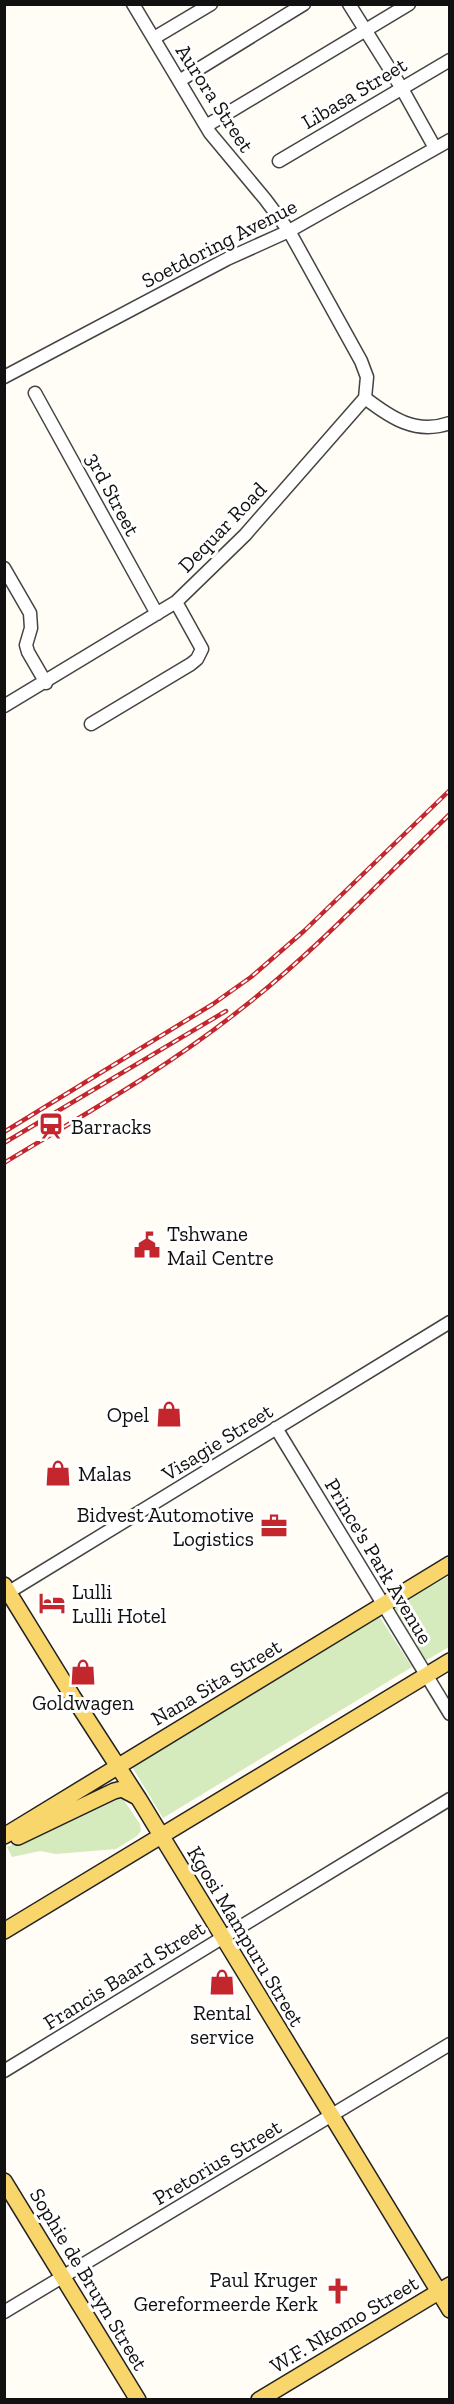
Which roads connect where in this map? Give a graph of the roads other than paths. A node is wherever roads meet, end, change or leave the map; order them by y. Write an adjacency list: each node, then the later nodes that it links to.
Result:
1 (134, 4): 7 (street, Aurora Street)
2 (211, 4): 7 (street)
3 (304, 4): 9 (street)
4 (349, 4): 6 (street)
5 (410, 4): 6 (street)
6 (364, 31): 10 (street); 11 (street)
7 (154, 38): 9 (street, Aurora Street)
8 (450, 60): 10 (street, Libasa Street)
9 (179, 81): 11 (street, Aurora Street)
10 (401, 87): 13 (street); 14 (street, Libasa Street)
11 (206, 126): 15 (street, Aurora Street)
12 (450, 140): 13 (street, Soetdoring Avenue)
13 (435, 147): 15 (street, Soetdoring Avenue)
14 (279, 161)
15 (289, 231): 16 (street, Soetdoring Avenue); 18 (street, Aurora Street)
16 (4, 377)
17 (35, 393): 22 (street, 3rd Street)
18 (365, 398): 19 (street); 21 (street, Dequar Road)
19 (450, 423)
20 (4, 568): 23 (street)
21 (176, 602): 22 (street, Dequar Road); 25 (street)
22 (157, 614): 23 (street, Dequar Road)
23 (46, 683): 24 (street, Dequar Road)
24 (4, 706)
25 (91, 724)
26 (450, 1322): 27 (street, Visagie Street)
27 (276, 1428): 29 (street, Visagie Street); 30 (street, Prince's Park Avenue)
28 (450, 1564): 30 (main road, Nana Sita Street)
29 (6, 1591): 34 (main road, Kgosi Mampuru Street)
30 (382, 1605): 32 (street, Prince's Park Avenue); 34 (main road, Nana Sita Street)
31 (450, 1661): 32 (main road)
32 (426, 1676): 33 (street, Prince's Park Avenue); 38 (main road)
33 (450, 1714)
34 (117, 1767): 35 (main road, Kgosi Mampuru Street); 37 (main road, Nana Sita Street)
35 (139, 1799): 38 (main road, Kgosi Mampuru Street); 39 (main road)
36 (450, 1799): 41 (street, Francis Baard Street)
37 (4, 1836)
38 (161, 1836): 40 (main road); 41 (main road, Kgosi Mampuru Street)
39 (4, 1843)
40 (4, 1931)
41 (222, 1937): 43 (street, Francis Baard Street); 44 (main road, Kgosi Mampuru Street)
42 (450, 2044): 44 (street, Pretorius Street)
43 (4, 2071)
44 (332, 2116): 46 (street, Pretorius Street); 47 (main road, Kgosi Mampuru Street)
45 (4, 2181): 46 (main road, Sophie de Bruyn Street)
46 (63, 2276): 49 (street, Pretorius Street); 51 (main road, Sophie de Bruyn Street)
47 (444, 2289): 48 (main road, Kgosi Mampuru Street); 50 (main road, W.F. Nkomo Street)
48 (450, 2310)
49 (4, 2312)
50 (260, 2399)
51 (138, 2400)

